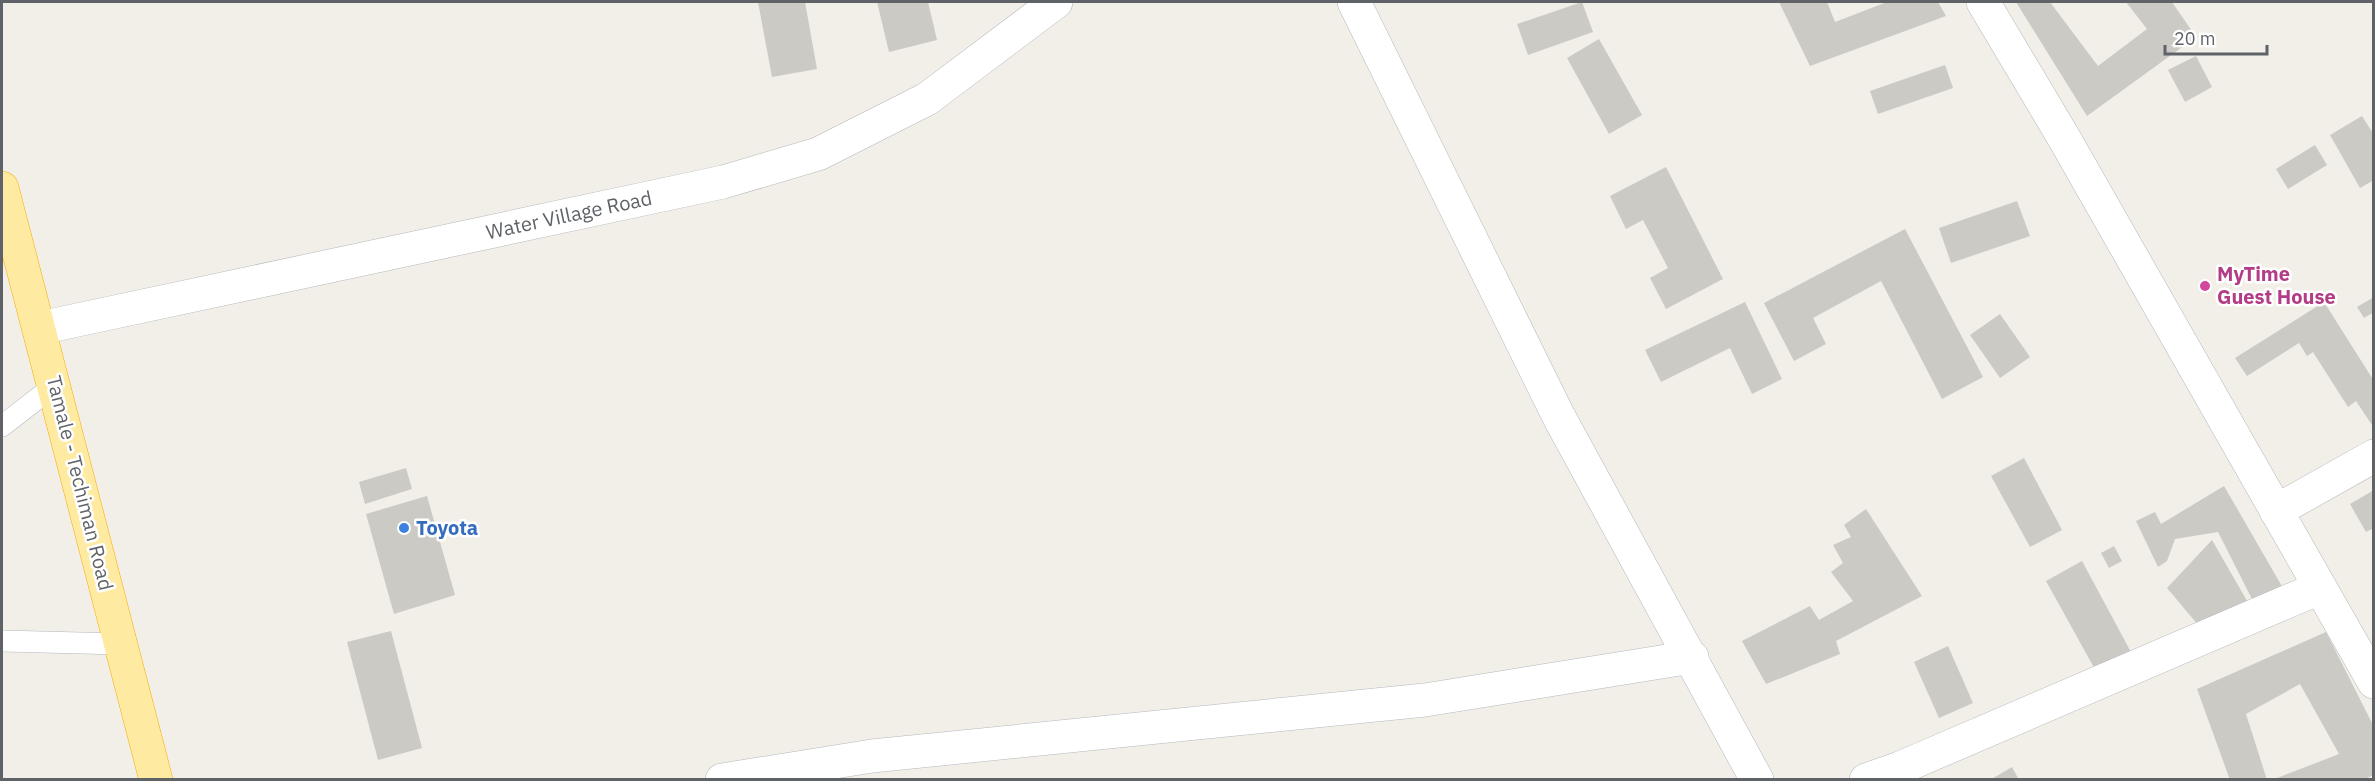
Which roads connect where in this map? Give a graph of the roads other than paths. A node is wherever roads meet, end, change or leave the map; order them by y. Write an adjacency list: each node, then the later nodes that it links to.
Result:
1 (1056, 2): 5 (street, Water Village Road)
2 (1354, 2): 13 (street)
3 (1983, 2): 9 (street)
4 (2, 188): 5 (highway, Tamale - Techiman Road)
5 (40, 328): 6 (highway, Tamale - Techiman Road)
6 (55, 385): 7 (lane); 12 (highway, Tamale - Techiman Road)
7 (2, 426)
8 (2373, 456): 9 (street)
9 (2276, 511): 10 (street)
10 (2319, 588): 14 (street); 18 (street)
11 (2, 641): 12 (lane)
12 (121, 644): 15 (highway, Tamale - Techiman Road)
13 (1692, 657): 16 (street); 17 (street)
14 (2373, 682)
15 (156, 780)
16 (722, 780)
17 (1757, 780)
18 (1866, 780)

